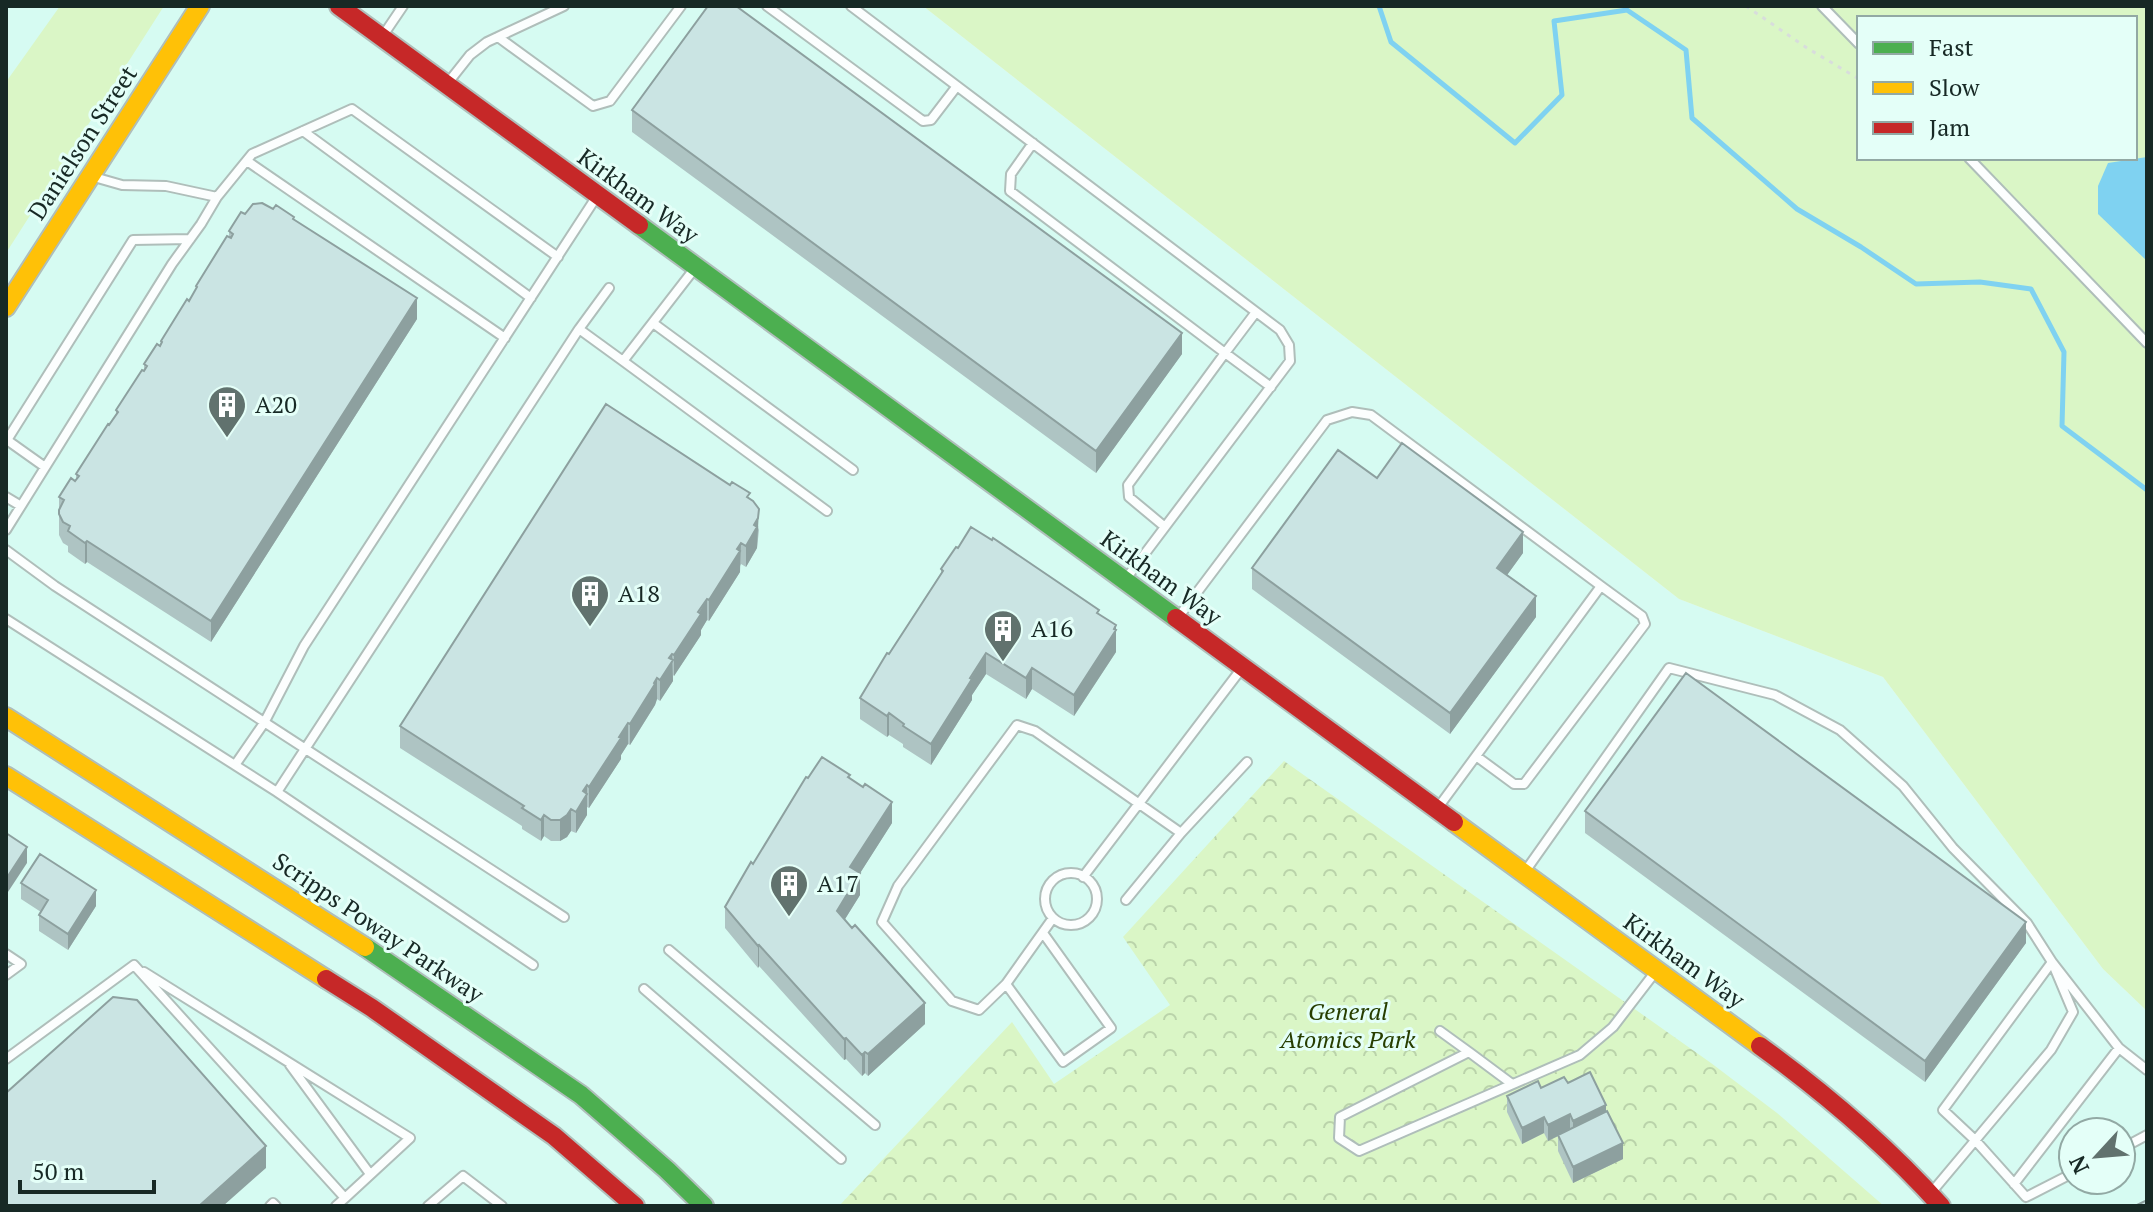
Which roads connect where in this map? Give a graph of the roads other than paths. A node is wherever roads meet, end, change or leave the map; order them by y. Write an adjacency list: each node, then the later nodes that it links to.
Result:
1 (200, 6): 18 (main road, Danielson Street)
2 (339, 6): 10 (main road, Kirkham Way)
3 (403, 6): 10 (lane)
4 (564, 6): 9 (lane)
5 (681, 6): 9 (lane)
6 (767, 6): 13 (lane)
7 (851, 6): 13 (lane)
8 (1822, 6): 11 (lane)
9 (498, 37): 12 (lane)
10 (382, 38): 12 (main road, Kirkham Way)
11 (1857, 42)
12 (446, 85): 19 (main road, Kirkham Way)
13 (957, 86): 15 (lane)
14 (303, 131): 17 (lane); 22 (lane); 25 (lane)
15 (1033, 143): 27 (lane); 32 (lane)
16 (1971, 160): 31 (lane)
17 (247, 161): 20 (lane); 30 (lane)
18 (90, 176): 20 (lane); 26 (main road, Danielson Street)
19 (598, 196): 22 (lane); 23 (main road, Kirkham Way)
20 (217, 197): 21 (lane)
21 (190, 239): 35 (lane); 35 (lane)
22 (558, 257): 25 (lane)
23 (695, 267): 28 (lane); 43 (main road, Kirkham Way)
24 (609, 288): 29 (lane)
25 (531, 298): 30 (lane)
26 (6, 307)
27 (1256, 312): 32 (lane); 34 (lane)
28 (653, 323): 33 (lane); 36 (lane)
29 (579, 329): 33 (lane); 50 (lane)
30 (505, 338): 49 (lane)
31 (2147, 343)
32 (1225, 353): 34 (lane); 40 (lane)
33 (623, 361): 39 (lane)
34 (1271, 387): 40 (lane)
35 (45, 467): 38 (lane)
36 (853, 470)
37 (6, 497): 38 (lane)
38 (21, 506): 41 (lane)
39 (827, 511)
40 (1165, 527): 43 (lane)
41 (6, 530)
42 (6, 550): 49 (lane)
43 (1124, 581): 46 (main road, Kirkham Way)
44 (1601, 586): 46 (lane); 51 (lane); 51 (lane)
45 (6, 619): 53 (lane)
46 (1176, 619): 47 (main road, Kirkham Way)
47 (1242, 668): 56 (lane); 57 (main road, Kirkham Way)
48 (6, 717): 95 (main road, Scripps Poway Parkway)
49 (264, 723): 50 (lane); 53 (lane)
50 (305, 749): 55 (lane); 62 (lane)
51 (1476, 756): 57 (lane)
52 (1247, 762): 58 (lane)
53 (235, 765): 55 (lane)
54 (6, 776): 94 (main road)
55 (277, 792): 69 (lane)
56 (1139, 803): 58 (lane); 60 (lane); 72 (lane)
57 (1437, 810): 59 (main road, Kirkham Way)
58 (1181, 833): 61 (lane)
59 (1524, 874): 67 (lane); 70 (main road, Kirkham Way)
60 (1083, 877): 63 (lane); 63 (lane)
61 (1126, 900)
62 (564, 917)
63 (1053, 918): 64 (lane)
64 (1043, 933): 72 (lane); 72 (lane)
65 (669, 950): 81 (lane)
66 (6, 954): 71 (lane)
67 (2052, 962): 75 (lane); 82 (lane); 82 (lane)
68 (134, 965): 77 (lane); 78 (lane); 87 (lane)
69 (533, 965)
70 (1657, 970): 80 (lane); 88 (main road, Kirkham Way)
71 (6, 975)
72 (1006, 984)
73 (644, 989): 83 (lane)
74 (1440, 1031): 76 (lane)
75 (2119, 1048): 79 (lane); 86 (lane)
76 (1469, 1052): 80 (lane); 80 (lane)
77 (6, 1059)
78 (287, 1061): 84 (lane); 84 (lane)
79 (2147, 1070)
80 (1512, 1084)
81 (875, 1125)
82 (1975, 1140): 86 (lane); 88 (lane)
83 (841, 1159)
84 (370, 1174): 87 (lane)
85 (2057, 1181): 86 (lane)
86 (2014, 1184)
87 (345, 1198): 91 (lane)
88 (1936, 1200)
89 (270, 1206): 90 (lane)
90 (276, 1206)
91 (336, 1206)
92 (428, 1206): 93 (lane)
93 (502, 1206)
94 (635, 1206)
95 (704, 1206)

